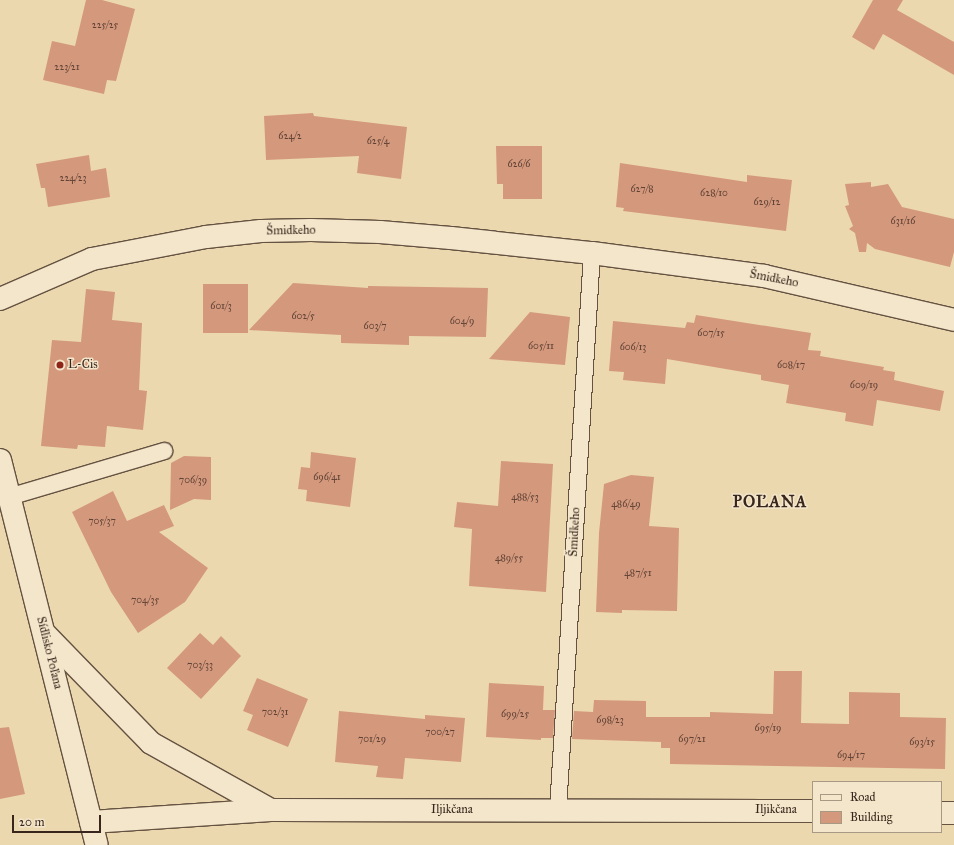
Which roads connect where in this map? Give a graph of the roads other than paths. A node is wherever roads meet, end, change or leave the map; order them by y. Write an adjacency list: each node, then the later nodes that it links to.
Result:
1 (592, 253): 2 (street, Šmidkeho); 3 (street, Šmidkeho); 9 (lane, Šmidkeho)
2 (0, 299)
3 (954, 320)
4 (164, 451): 6 (lane)
5 (0, 460): 6 (street, Sídlisko Poľana)
6 (9, 496): 7 (street, Sídlisko Poľana)
7 (44, 633): 8 (street); 13 (street, Sídlisko Poľana)
8 (271, 810): 9 (street, Iljikčana); 13 (street, Iljikčana)
9 (558, 810): 10 (street, Iljikčana)
10 (812, 810)
11 (942, 813): 12 (street)
12 (954, 813)
13 (92, 822): 14 (street, Sídlisko Poľana)
14 (97, 845)

